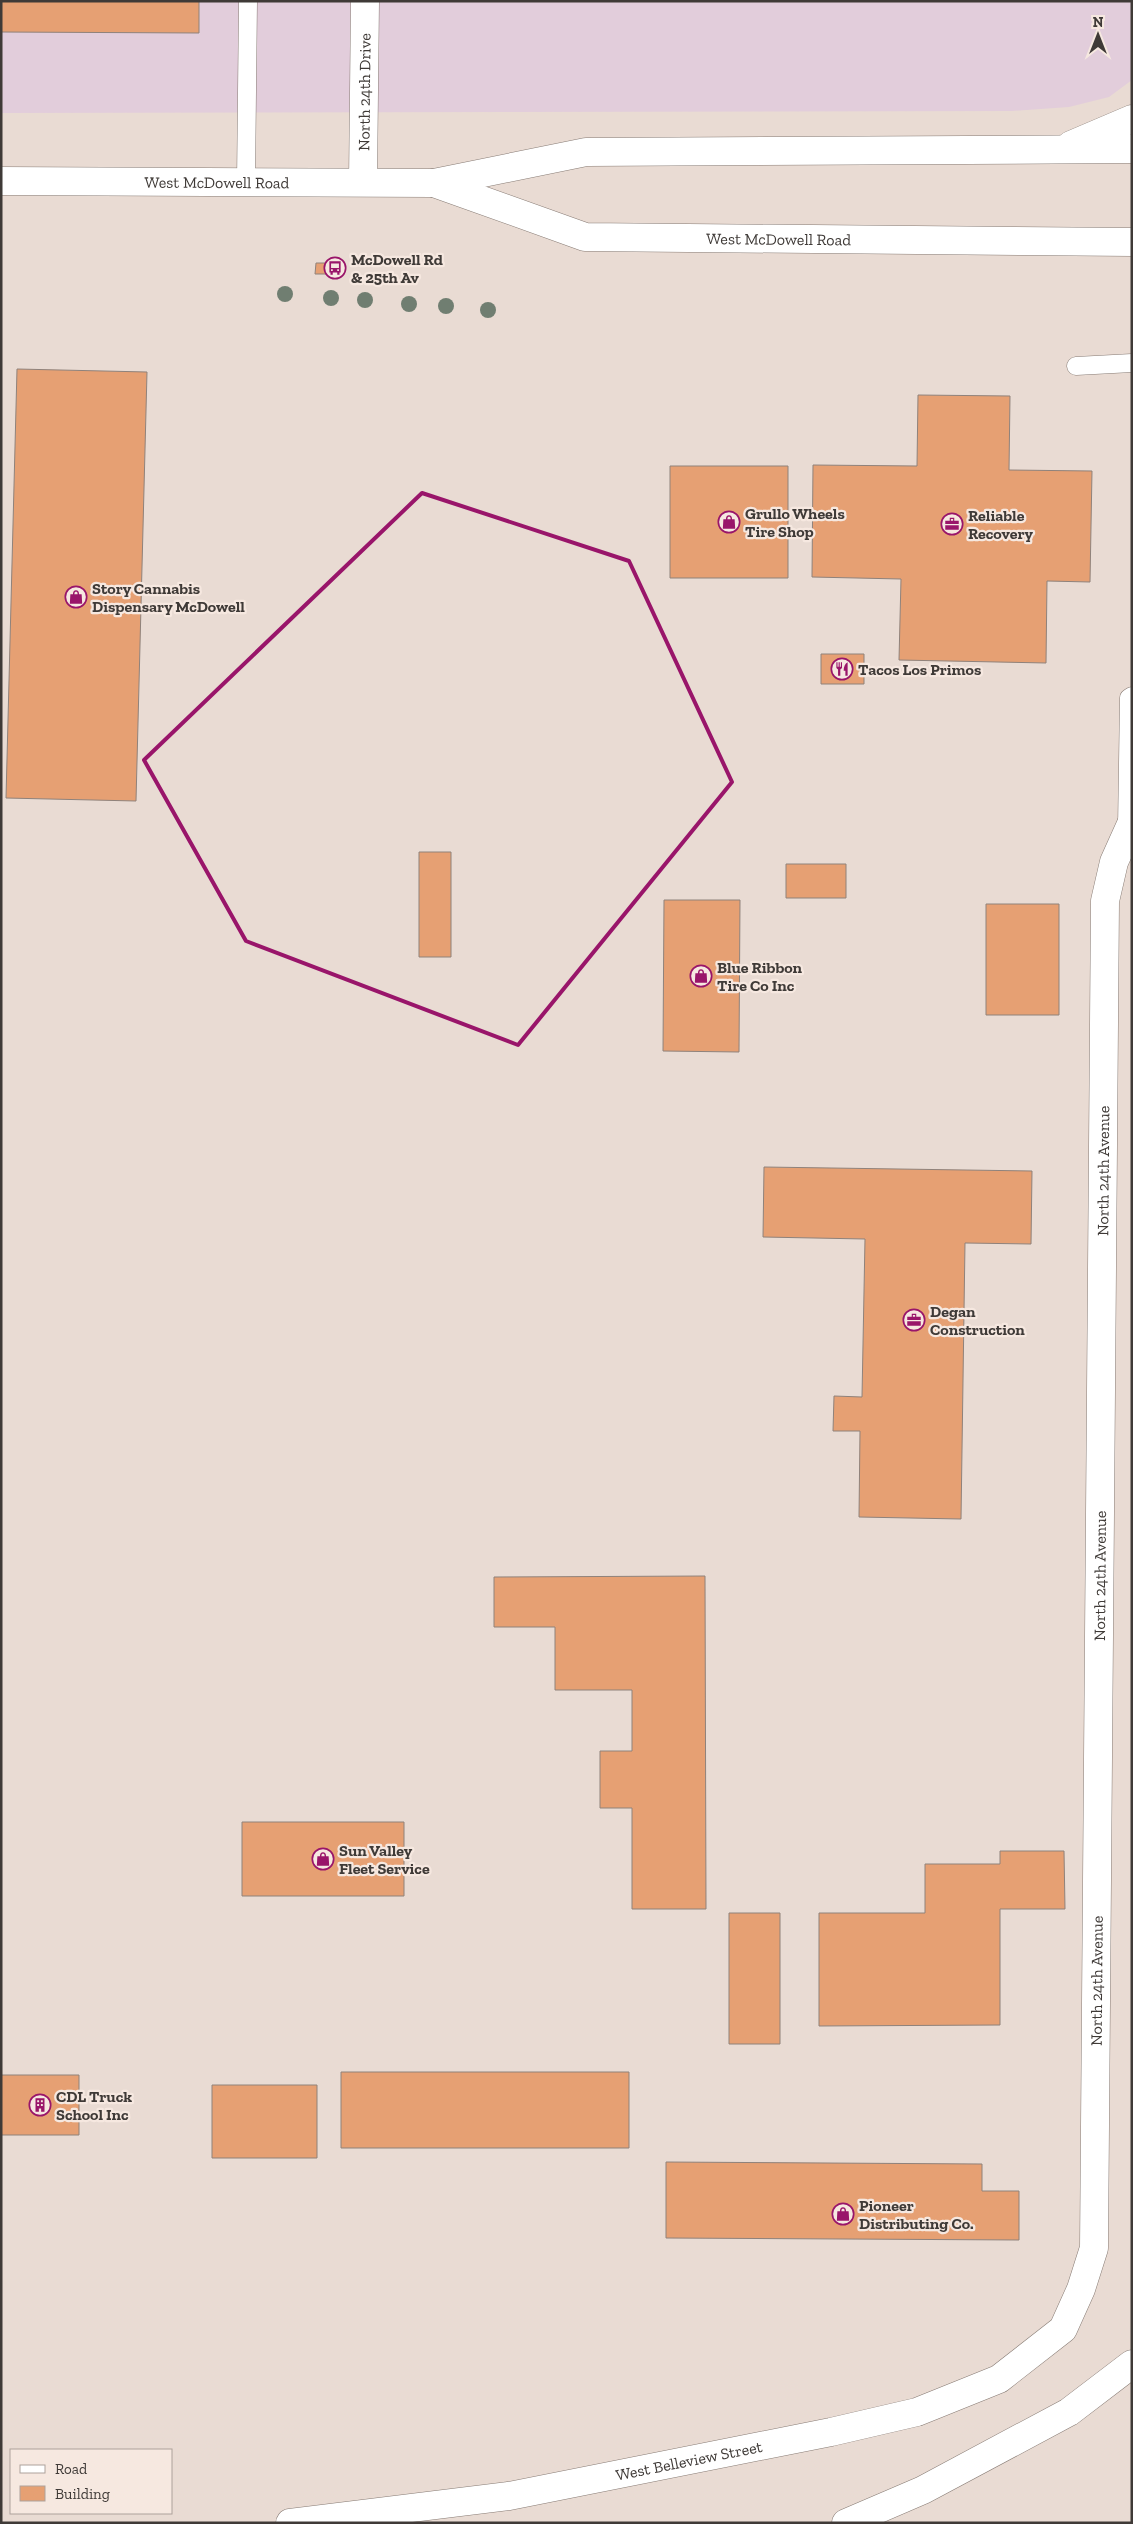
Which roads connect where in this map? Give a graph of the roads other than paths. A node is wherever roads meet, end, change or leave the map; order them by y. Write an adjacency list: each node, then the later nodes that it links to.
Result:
1 (248, 1): 7 (lane)
2 (365, 1): 8 (main road, North 24th Drive)
3 (1132, 119): 5 (main road)
4 (1132, 149): 5 (main road, West McDowell Road)
5 (1062, 150): 9 (main road, West McDowell Road)
6 (1, 181): 7 (main road, West McDowell Road)
7 (246, 182): 8 (main road, West McDowell Road)
8 (363, 182): 9 (main road, West McDowell Road)
9 (434, 183): 10 (main road, West McDowell Road)
10 (1132, 242)
11 (1132, 363): 12 (lane)
12 (1076, 366)
13 (1132, 696): 14 (lane)
14 (1129, 825): 15 (main road, North 24th Avenue)
15 (1063, 2329): 17 (main road, West Belleview Street)
16 (1132, 2364): 18 (main road)
17 (290, 2523)
18 (846, 2523)

